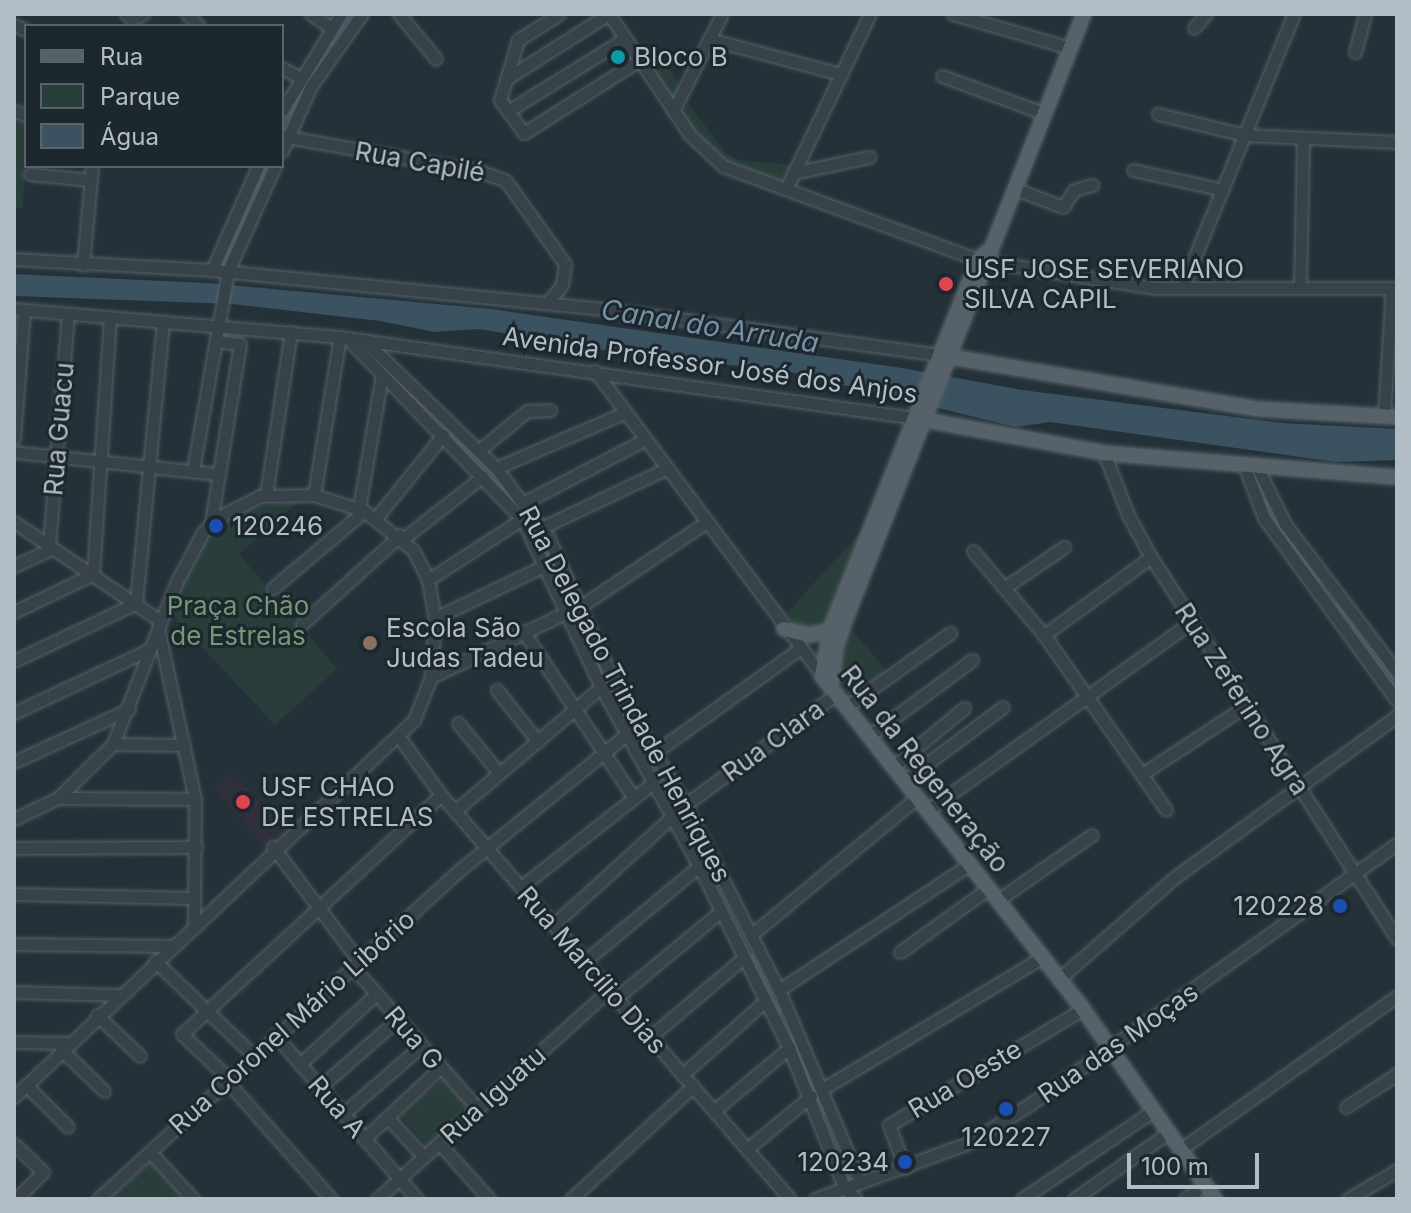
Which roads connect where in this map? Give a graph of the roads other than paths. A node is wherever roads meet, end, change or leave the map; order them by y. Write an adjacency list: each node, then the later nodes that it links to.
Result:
1 (126, 14): 2 (street)
2 (143, 14)
3 (311, 14): 16 (street)
4 (341, 14): 16 (street)
5 (362, 14): 35 (street)
6 (399, 14): 22 (street)
7 (559, 14): 28 (street)
8 (608, 14): 18 (street); 28 (street)
9 (722, 14): 19 (street)
10 (870, 14): 25 (street)
11 (954, 14): 20 (street)
12 (1084, 14): 20 (main road)
13 (1206, 14): 17 (street)
14 (1294, 14): 34 (street)
15 (1365, 14): 21 (street)
16 (331, 28): 27 (street)
17 (1194, 28)
18 (624, 39): 23 (street); 30 (street)
19 (709, 39): 25 (street); 31 (street)
20 (1070, 48): 32 (main road)
21 (1355, 52)
22 (436, 59)
23 (638, 61): 30 (street); 31 (street)
24 (284, 69): 27 (street)
25 (841, 74): 43 (street)
26 (942, 76): 32 (street)
27 (299, 77): 29 (street)
28 (506, 79): 30 (street)
29 (284, 107)
30 (508, 111)
31 (673, 111): 48 (street)
32 (1043, 113): 47 (main road)
33 (1158, 114): 34 (street)
34 (1245, 135): 36 (street); 49 (street)
35 (284, 137): 58 (street, Rua Capilé)
36 (1303, 140): 37 (street); 55 (street)
37 (1397, 142)
38 (869, 157): 43 (street)
39 (92, 168): 45 (street)
40 (257, 168): 53 (street)
41 (274, 168): 54 (street)
42 (1133, 170): 49 (street)
43 (793, 173): 48 (street)
44 (30, 174): 45 (street)
45 (91, 180): 52 (street)
46 (1092, 185): 47 (street)
47 (1013, 188): 50 (main road)
48 (786, 189): 50 (street)
49 (1223, 190): 56 (street)
50 (985, 257): 56 (street); 68 (main road)
51 (14, 259): 52 (street)
52 (83, 265): 53 (street)
53 (212, 270): 54 (street)
54 (227, 276): 58 (street); 63 (street)
55 (1300, 287): 56 (street); 57 (street)
56 (1182, 288)
57 (1395, 288): 74 (street)
58 (547, 303): 68 (street)
59 (19, 310): 60 (street, Avenida Professor José dos Anjos); 76 (street)
60 (68, 314): 61 (street, Avenida Professor José dos Anjos); 81 (street, Rua Guacu)
61 (110, 318): 62 (street, Avenida Professor José dos Anjos); 82 (street)
62 (163, 321): 63 (street, Avenida Professor José dos Anjos); 83 (street)
63 (220, 321): 64 (street, Avenida Professor José dos Anjos); 67 (street)
64 (291, 332): 65 (street, Avenida Professor José dos Anjos); 91 (street)
65 (343, 338): 66 (street, Avenida Professor José dos Anjos); 70 (street, Rua Delegado Trindade Henriques); 92 (street)
66 (364, 340): 69 (street, Avenida Professor José dos Anjos); 78 (street, Rua Delegado Trindade Henriques)
67 (217, 341): 87 (street); 88 (street)
68 (943, 362): 73 (main road); 74 (main road, Avenida Professor José dos Anjos)
69 (595, 371): 72 (street, Rua da Regeneração); 73 (street, Avenida Professor José dos Anjos)
70 (382, 375): 75 (street, Rua Delegado Trindade Henriques); 94 (street)
71 (550, 410): 78 (street)
72 (624, 413): 77 (street, Rua da Regeneração); 85 (street)
73 (921, 416): 80 (main road, Avenida Professor José dos Anjos); 121 (main road); 131 (main road)
74 (1390, 417)
75 (443, 435): 89 (street, Rua Delegado Trindade Henriques); 95 (street)
76 (14, 438)
77 (644, 440): 86 (street, Rua da Regeneração); 93 (street)
78 (478, 451): 85 (street, Rua Delegado Trindade Henriques)
79 (14, 452): 81 (street)
80 (1104, 453): 84 (main road, Avenida Professor José dos Anjos); 105 (street, Rua Zeferino Agra)
81 (58, 457): 82 (street); 102 (street, Rua Guacu)
82 (102, 460): 83 (street); 108 (street)
83 (148, 466): 87 (street); 112 (street)
84 (1251, 466): 90 (main road, Avenida Professor José dos Anjos); 129 (street); 135 (street)
85 (496, 468): 93 (street, Rua Delegado Trindade Henriques)
86 (665, 469): 99 (street, Rua da Regeneração); 100 (street)
87 (193, 470): 88 (street)
88 (218, 474): 98 (street)
89 (483, 476): 96 (street, Rua Delegado Trindade Henriques); 101 (street)
90 (1396, 478)
91 (266, 495): 92 (street); 98 (street)
92 (314, 495): 94 (street)
93 (525, 502): 100 (street, Rua Delegado Trindade Henriques)
94 (362, 510): 95 (street); 110 (street)
95 (376, 518): 101 (street)
96 (522, 519): 106 (street, Rua Delegado Trindade Henriques); 109 (street)
97 (14, 522): 102 (street)
98 (211, 523): 118 (street)
99 (705, 523): 113 (street); 120 (street, Rua da Regeneração)
100 (543, 527): 113 (street, Rua Delegado Trindade Henriques)
101 (402, 536): 109 (street); 119 (street)
102 (51, 547): 107 (street); 108 (street)
103 (1064, 547): 111 (street)
104 (973, 551): 111 (street)
105 (1151, 557): 117 (street, Rua Zeferino Agra); 124 (street)
106 (546, 565): 115 (street, Rua Delegado Trindade Henriques); 116 (street)
107 (14, 566)
108 (93, 574): 112 (street); 114 (street)
109 (428, 580): 116 (street)
110 (273, 588)
111 (1004, 588): 124 (street)
112 (136, 603): 118 (street); 128 (street)
113 (581, 606): 152 (street, Rua Delegado Trindade Henriques)
114 (14, 612)
115 (567, 612): 122 (street); 132 (street, Rua Delegado Trindade Henriques)
116 (435, 618): 130 (street)
117 (1192, 622): 134 (street); 136 (street, Rua Zeferino Agra)
118 (159, 624): 125 (street); 150 (street)
119 (302, 624)
120 (784, 629): 121 (main road); 126 (street, Rua da Regeneração)
121 (830, 630): 131 (main road)
122 (523, 631): 130 (street); 141 (street, Rua Delegado Trindade Henriques)
123 (950, 633): 137 (street)
124 (1044, 635): 134 (street)
125 (150, 649): 140 (street); 142 (street)
126 (799, 649): 131 (street, Rua da Regeneração); 152 (street)
127 (972, 660): 146 (street)
128 (14, 661)
129 (1397, 672)
130 (431, 677): 147 (street)
131 (829, 686): 137 (main road, Rua da Regeneração); 168 (street, Rua Clara)
132 (601, 687): 141 (street); 145 (street, Rua Delegado Trindade Henriques)
133 (497, 690): 148 (street)
134 (1087, 694): 156 (street); 166 (street)
135 (1397, 701)
136 (1247, 705): 156 (street); 159 (street, Rua Zeferino Agra)
137 (846, 707): 146 (main road, Rua da Regeneração)
138 (1003, 707): 157 (street)
139 (964, 708): 154 (street)
140 (129, 709): 149 (street); 153 (street)
141 (577, 709): 148 (street); 151 (street, Rua Delegado Trindade Henriques)
142 (14, 713)
143 (1397, 716): 159 (street)
144 (458, 723): 155 (street)
145 (627, 734): 151 (street, Rua Coronel Mário Libório); 158 (street, Rua Delegado Trindade Henriques)
146 (869, 736): 154 (main road, Rua da Regeneração)
147 (399, 737): 160 (street, Rua Marcílio Dias); 173 (street)
148 (538, 742): 155 (street)
149 (113, 744): 150 (street); 163 (street)
150 (184, 745): 164 (street)
151 (606, 751): 161 (street, Rua Delegado Trindade Henriques); 175 (street, Rua Coronel Mário Libório)
152 (654, 753): 168 (street, Rua Delegado Trindade Henriques)
153 (14, 762)
154 (894, 766): 157 (main road, Rua da Regeneração)
155 (499, 773): 165 (street)
156 (1142, 774): 167 (street)
157 (905, 780): 162 (main road, Rua da Regeneração)
158 (654, 782): 161 (street); 168 (street, Rua Delegado Trindade Henriques)
159 (1299, 786): 178 (street, Rua Zeferino Agra); 197 (street)
160 (441, 795): 165 (street, Rua Marcílio Dias); 183 (street)
161 (632, 795): 179 (street)
162 (918, 797): 166 (main road, Rua da Regeneração); 187 (street)
163 (58, 798): 164 (street); 169 (street)
164 (195, 799): 172 (street)
165 (456, 810): 175 (street, Rua Marcílio Dias)
166 (928, 810): 176 (main road, Rua da Regeneração)
167 (1166, 810)
168 (679, 812): 177 (street, Rua Delegado Trindade Henriques); 186 (street, Rua Clara); 187 (street, Rua Delegado Trindade Henriques)
169 (14, 819)
170 (1092, 835): 181 (street)
171 (1397, 843): 178 (street, Rua das Moças)
172 (196, 847): 174 (street); 182 (street)
173 (273, 847): 183 (street, Rua G); 185 (street)
174 (14, 848)
175 (489, 848): 179 (street, Rua Marcílio Dias); 196 (street, Rua Coronel Mário Libório)
176 (970, 864): 181 (main road, Rua da Regeneração); 198 (street)
177 (699, 866): 184 (street, Rua Delegado Trindade Henriques); 195 (street)
178 (1354, 875): 188 (street, Rua Zeferino Agra); 215 (street, Rua das Moças)
179 (521, 887): 186 (street, Rua Marcílio Dias)
180 (14, 894): 182 (street)
181 (993, 894): 191 (street); 192 (main road, Rua da Regeneração)
182 (192, 898): 185 (street)
183 (319, 909): 196 (street, Rua G); 205 (street)
184 (721, 911): 193 (street, Rua Delegado Trindade Henriques); 201 (street, Rua Iguatu)
185 (194, 923): 190 (street)
186 (553, 925): 195 (street, Rua Marcílio Dias)
187 (751, 935): 198 (street, Rua Delegado Trindade Henriques)
188 (1397, 938)
189 (14, 944): 190 (street)
190 (170, 946): 194 (street)
191 (900, 952)
192 (1043, 957): 197 (main road, Rua da Regeneração); 225 (street)
193 (743, 958): 204 (street, Rua Delegado Trindade Henriques); 210 (street)
194 (155, 961): 202 (street); 205 (street)
195 (585, 961): 201 (street, Rua Marcílio Dias)
196 (356, 964): 200 (street, Rua G); 209 (street, Rua Coronel Mário Libório)
197 (1059, 979): 206 (main road, Rua da Regeneração)
198 (779, 990): 225 (street, Rua Delegado Trindade Henriques)
199 (14, 992): 202 (street)
200 (376, 994): 208 (street, Rua G); 218 (street)
201 (613, 994): 210 (street, Rua Marcílio Dias); 230 (street, Rua Iguatu)
202 (119, 995): 207 (street)
203 (1397, 996): 241 (street)
204 (765, 1001): 214 (street, Rua Delegado Trindade Henriques); 221 (street)
205 (205, 1009): 216 (street); 222 (street)
206 (1083, 1009): 215 (main road, Rua da Regeneração); 244 (street, Rua Oeste)
207 (97, 1015): 212 (street); 217 (street)
208 (398, 1019): 213 (street, Rua G); 224 (street)
209 (275, 1035): 216 (street, Rua Coronel Mário Libório); 218 (street, Rua A)
210 (650, 1037): 221 (street, Rua Marcílio Dias)
211 (14, 1042): 212 (street)
212 (64, 1046): 226 (street); 227 (street)
213 (421, 1046): 219 (street, Rua G); 233 (street)
214 (789, 1048): 228 (street, Rua Delegado Trindade Henriques); 231 (street)
215 (1112, 1050): 232 (main road, Rua da Regeneração); 244 (street, Rua das Moças)
216 (253, 1055): 222 (street, Rua Coronel Mário Libório)
217 (140, 1056)
218 (300, 1064): 224 (street, Rua A)
219 (440, 1068): 230 (street, Rua G); 234 (street)
220 (1397, 1074): 229 (street)
221 (682, 1075): 223 (street, Rua Marcílio Dias)
222 (226, 1078): 242 (street, Rua Coronel Mário Libório); 254 (street)
223 (693, 1086): 231 (street, Rua Marcílio Dias); 258 (street)
224 (320, 1087): 233 (street, Rua A)
225 (824, 1088): 247 (street, Rua Delegado Trindade Henriques)
226 (18, 1091): 235 (street)
227 (104, 1091)
228 (811, 1096): 240 (street); 249 (street, Rua Delegado Trindade Henriques)
229 (1346, 1107)
230 (477, 1108): 238 (street, Rua Iguatu)
231 (715, 1110): 240 (street, Rua Marcílio Dias)
232 (1154, 1110): 236 (main road, Rua da Regeneração); 261 (street)
233 (343, 1114): 237 (street, Rua A)
234 (387, 1117): 237 (street); 243 (street)
235 (68, 1127)
236 (1169, 1132): 241 (main road, Rua da Regeneração); 262 (street)
237 (364, 1139): 246 (street, Rua A)
238 (439, 1143): 243 (street, Rua Iguatu); 257 (street)
239 (14, 1144): 251 (street)
240 (747, 1149): 259 (street, Rua Marcílio Dias)
241 (1181, 1149): 248 (main road, Rua da Regeneração)
242 (150, 1152): 252 (street, Rua Coronel Mário Libório); 253 (street)
243 (424, 1157): 246 (street, Rua Iguatu)
244 (905, 1168): 247 (street, Rua das Moças)
245 (1397, 1170): 265 (street)
246 (399, 1178): 255 (street, Rua Iguatu); 256 (street, Rua A)
247 (860, 1182): 249 (street, Rua das Moças); 250 (street)
248 (1205, 1184): 263 (street); 264 (main road, Rua da Regeneração)
249 (844, 1187): 250 (street); 260 (street, Rua das Moças)
250 (855, 1198)
251 (16, 1199)
252 (98, 1199)
253 (193, 1199)
254 (331, 1199)
255 (377, 1199)
256 (417, 1199)
257 (489, 1199)
258 (571, 1199)
259 (790, 1199)
260 (815, 1199)
261 (1022, 1199)
262 (1074, 1199)
263 (1185, 1199)
264 (1215, 1199)
265 (1348, 1199)

